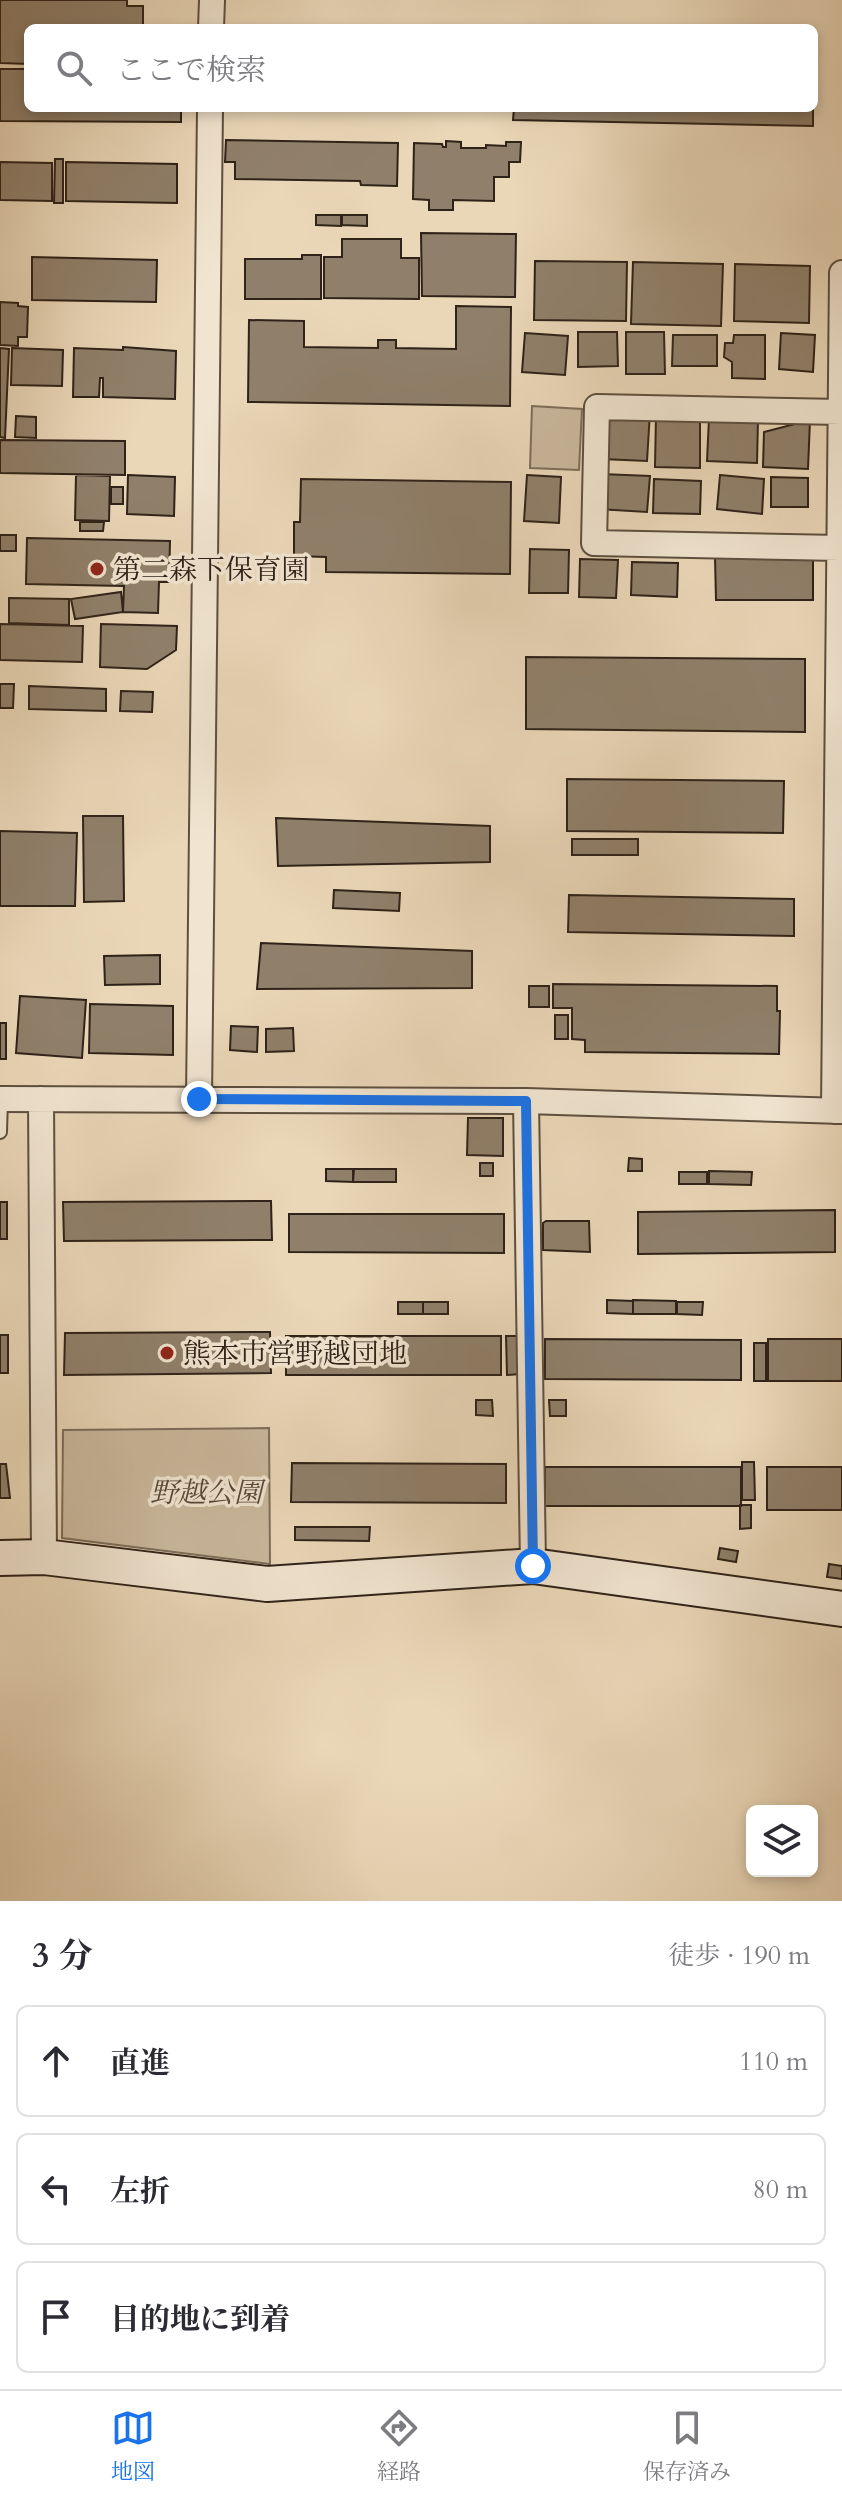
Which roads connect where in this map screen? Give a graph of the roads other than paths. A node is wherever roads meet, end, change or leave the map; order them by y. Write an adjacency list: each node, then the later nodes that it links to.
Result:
1 (212, 0): 2 (street)
2 (211, 24)
3 (210, 112): 9 (street)
4 (842, 273): 5 (street)
5 (841, 412): 6 (street); 6 (street)
6 (839, 548): 11 (street)
7 (0, 1099): 8 (street); 12 (lane)
8 (41, 1099): 9 (street); 13 (street)
9 (199, 1099): 10 (street)
10 (526, 1101): 11 (street); 15 (street)
11 (838, 1111)
12 (0, 1132)
13 (44, 1557): 14 (street); 15 (street)
14 (0, 1558)
15 (533, 1566): 16 (street)
16 (842, 1609)

